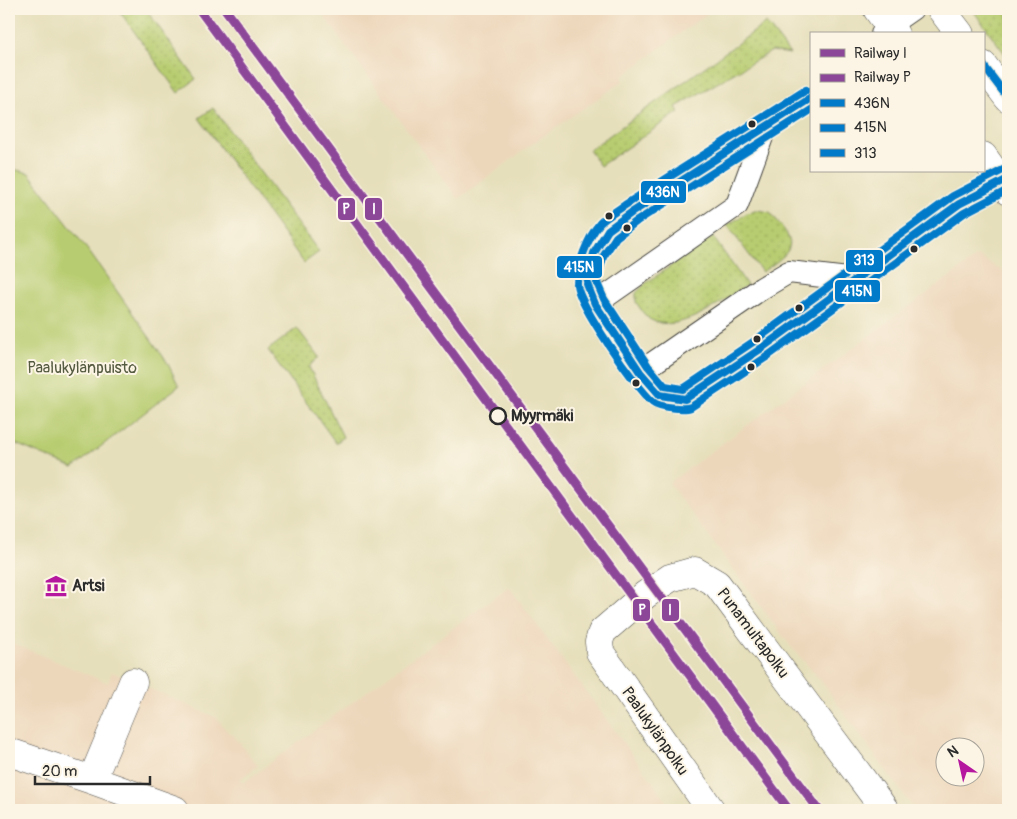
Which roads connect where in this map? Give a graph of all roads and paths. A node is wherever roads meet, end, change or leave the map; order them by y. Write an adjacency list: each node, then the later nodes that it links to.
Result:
1 (912, 9): 3 (lane)
2 (941, 9): 4 (street)
3 (886, 25)
4 (958, 32)
5 (984, 65): 6 (street)
6 (1008, 98)
7 (810, 99): 8 (lane)
8 (766, 126): 12 (lane); 12 (lane)
9 (984, 157): 10 (street)
10 (1006, 184): 11 (lane)
11 (856, 280): 13 (lane); 13 (lane)
12 (595, 304): 13 (lane)
13 (640, 372)
14 (600, 652): 19 (street, Paalukylänpolku); 20 (street, Punamultapolku)
15 (133, 682): 17 (street)
16 (9, 752): 17 (street)
17 (92, 780): 18 (street)
18 (175, 810)
19 (711, 810)
20 (885, 810)

